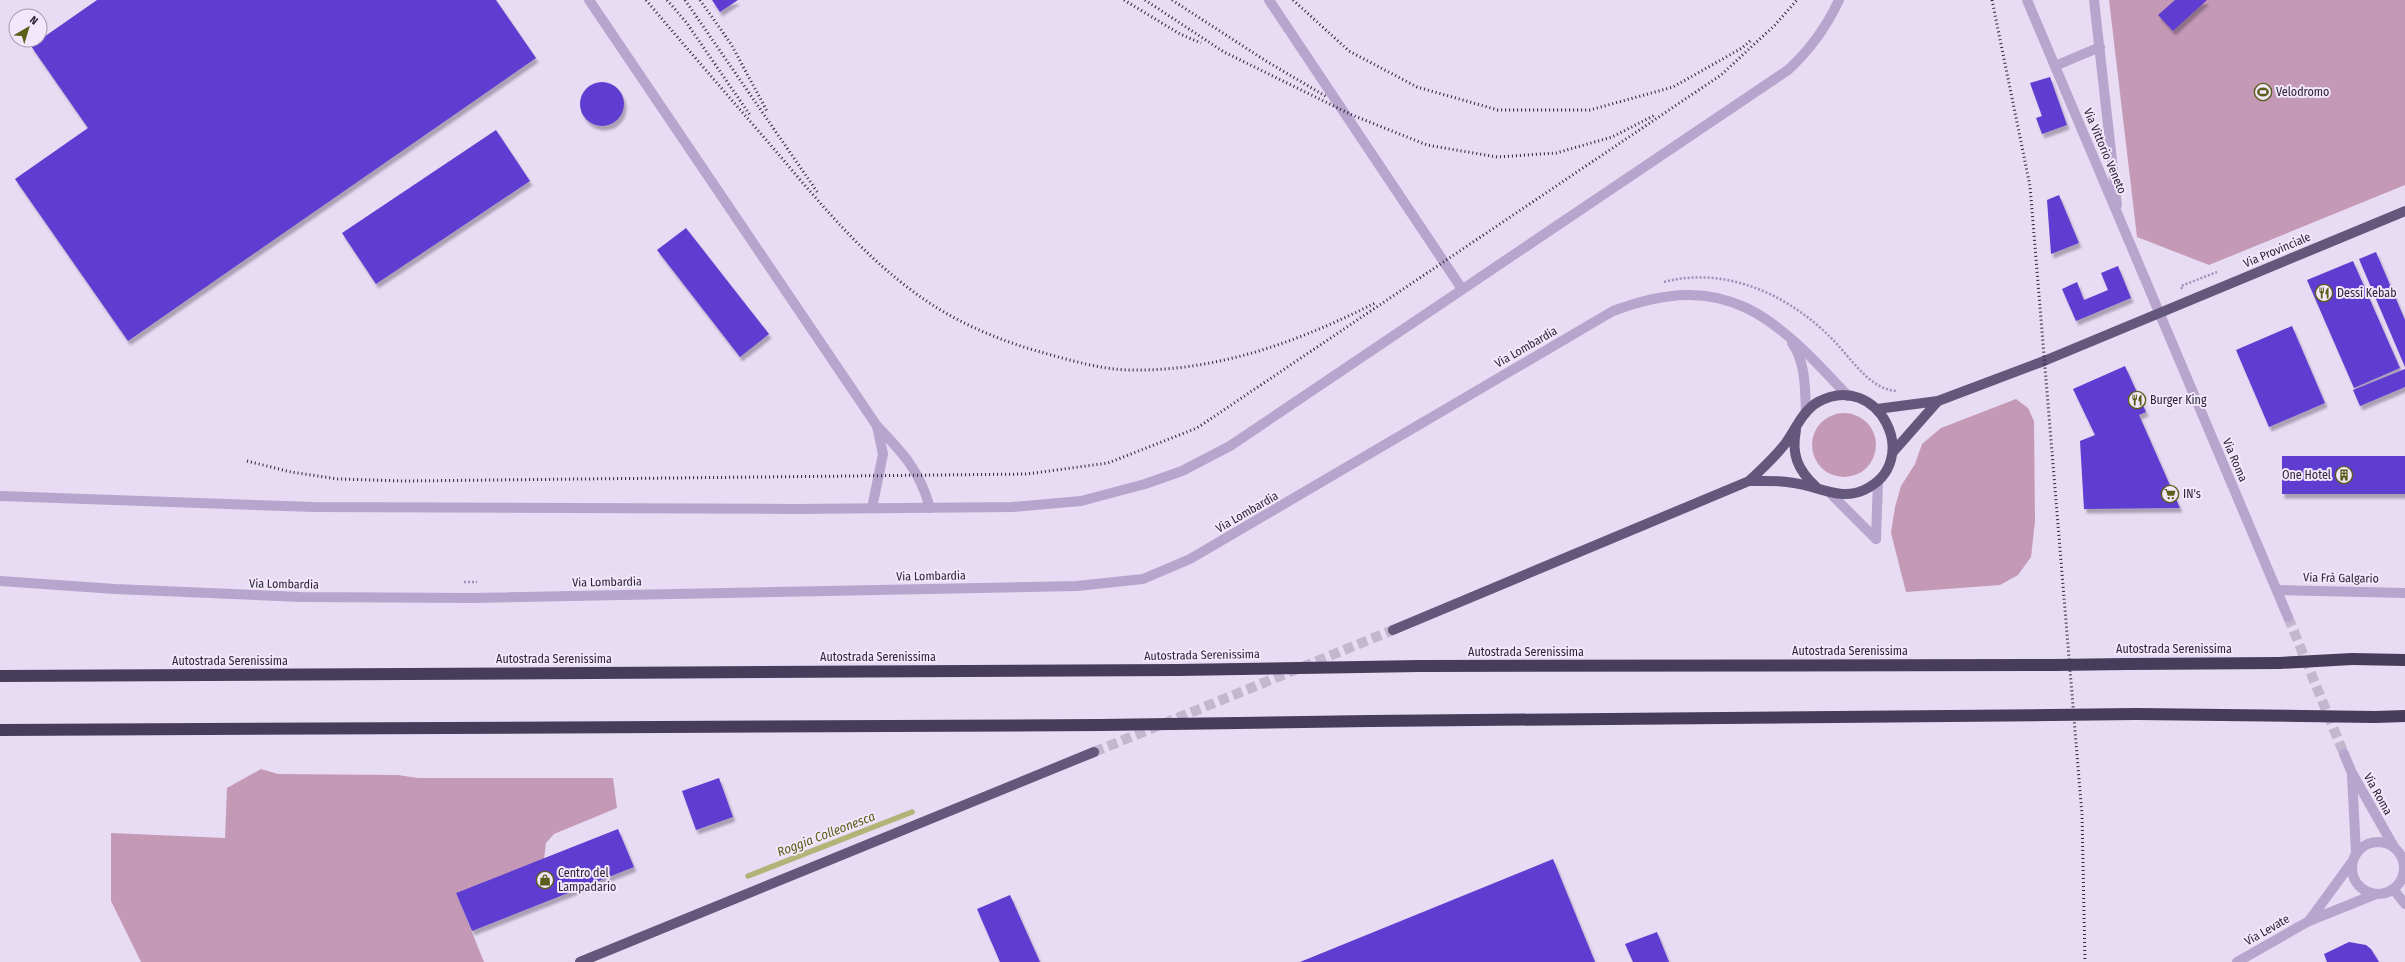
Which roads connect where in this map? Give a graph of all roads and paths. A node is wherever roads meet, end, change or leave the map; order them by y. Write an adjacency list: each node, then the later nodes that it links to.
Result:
1 (589, 0): 17 (street)
2 (1270, 0): 10 (street)
3 (1838, 0): 10 (street)
4 (2027, 0): 7 (street, Via Vittorio Veneto)
5 (2094, 0): 6 (street)
6 (2100, 47): 7 (street); 9 (street)
7 (2055, 66): 9 (street, Via Vittorio Veneto)
8 (2405, 211): 11 (main road, Via Provinciale)
9 (2118, 216): 11 (street, Via Vittorio Veneto)
10 (1462, 289): 26 (street)
11 (2159, 313): 14 (main road, Via Provinciale); 28 (street, Via Roma)
12 (1780, 330): 13 (street, Via Lombardia); 16 (street, Via Lombardia); 27 (street, Via Lombardia)
13 (1848, 396): 15 (main road); 16 (main road)
14 (1938, 401): 15 (main road); 19 (main road)
15 (1877, 408): 19 (main road)
16 (1806, 412): 18 (main road)
17 (877, 426): 25 (street); 26 (street)
18 (1797, 427): 21 (main road); 22 (main road)
19 (1893, 452): 20 (main road)
20 (1878, 480): 23 (main road); 23 (street)
21 (1749, 482): 22 (main road); 31 (main road)
22 (1816, 487): 23 (main road)
23 (1831, 494)
24 (0, 496): 25 (street)
25 (872, 508): 26 (street)
26 (930, 508)
27 (0, 581)
28 (2277, 590): 29 (street, Via Frà Galgario); 30 (street, Via Roma)
29 (2405, 593)
30 (2288, 617)
31 (1392, 630)
32 (2405, 660): 33 (highway, Autostrada Serenissima, bridge)
33 (0, 676)
34 (2405, 716): 35 (highway, bridge)
35 (0, 730)
36 (1094, 752): 45 (main road)
37 (2344, 754): 38 (street, Via Roma)
38 (2352, 773): 39 (street, Via Roma); 40 (street, Via Roma)
39 (2399, 851): 40 (street); 41 (street)
40 (2354, 858): 42 (street); 44 (street, Via Levate)
41 (2399, 885): 42 (street); 43 (street)
42 (2376, 894): 44 (street, Via Levate)
43 (2405, 904)
44 (2309, 920): 46 (street, Via Levate)
45 (580, 962)
46 (2237, 962)

